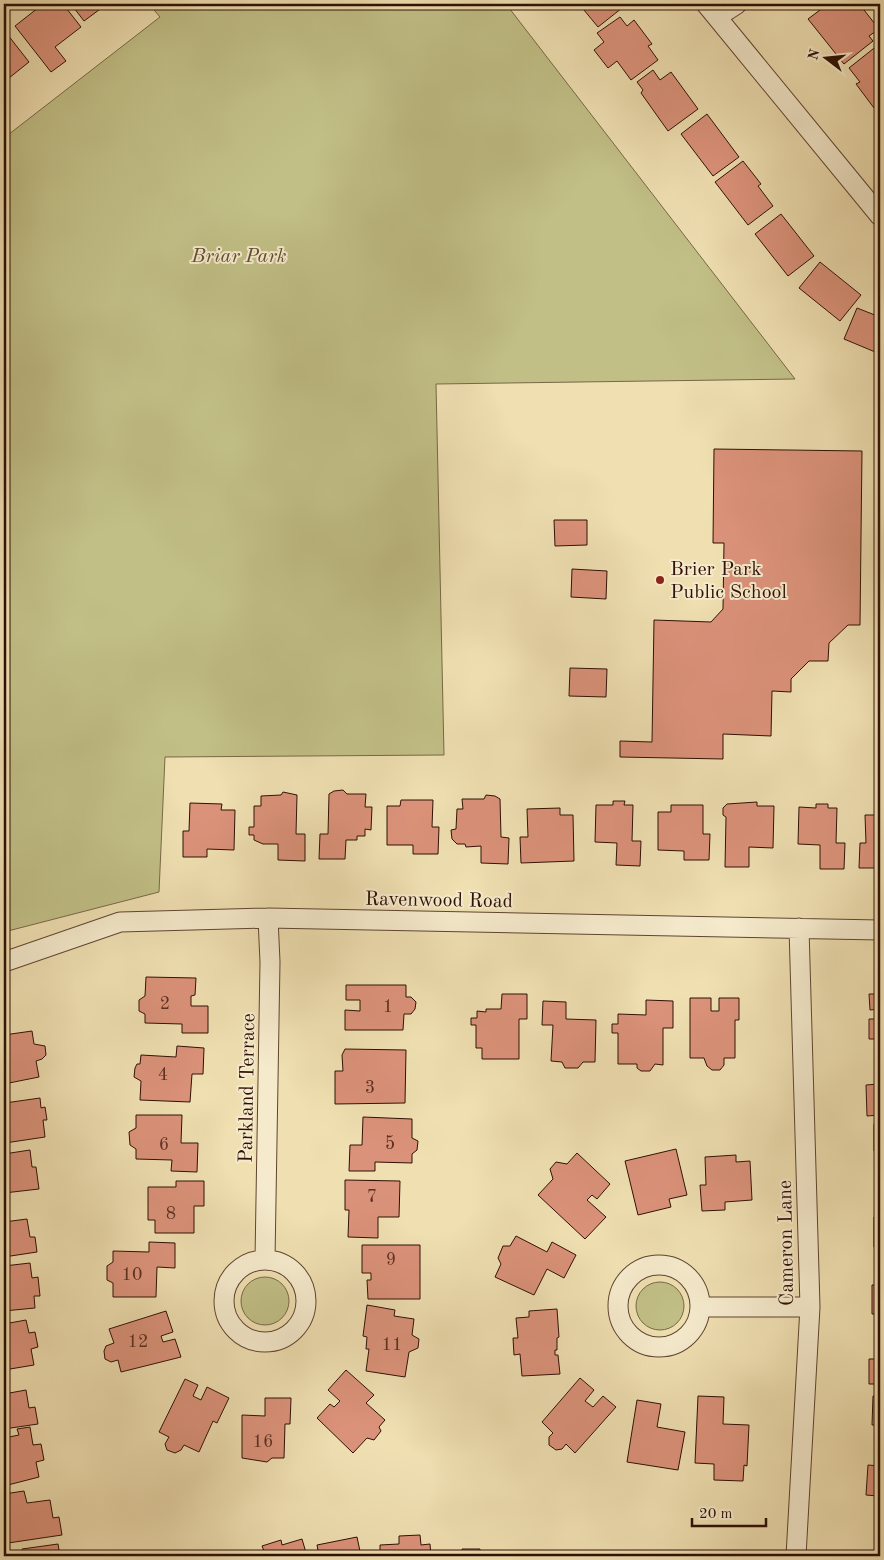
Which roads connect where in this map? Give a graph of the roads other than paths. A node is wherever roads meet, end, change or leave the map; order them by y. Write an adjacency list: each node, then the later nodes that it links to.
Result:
1 (737, 4): 2 (street)
2 (711, 10): 3 (street)
3 (880, 216)
4 (268, 918): 5 (street, Ravenwood Road); 7 (street, Ravenwood Road); 8 (street, Parkland Terrace)
5 (799, 928): 6 (street, Ravenwood Road); 10 (street, Cameron Lane)
6 (880, 930)
7 (4, 962)
8 (265, 1259): 8 (street)
9 (701, 1307): 9 (street); 10 (street)
10 (810, 1307): 11 (street, Cameron Lane)
11 (796, 1556)

